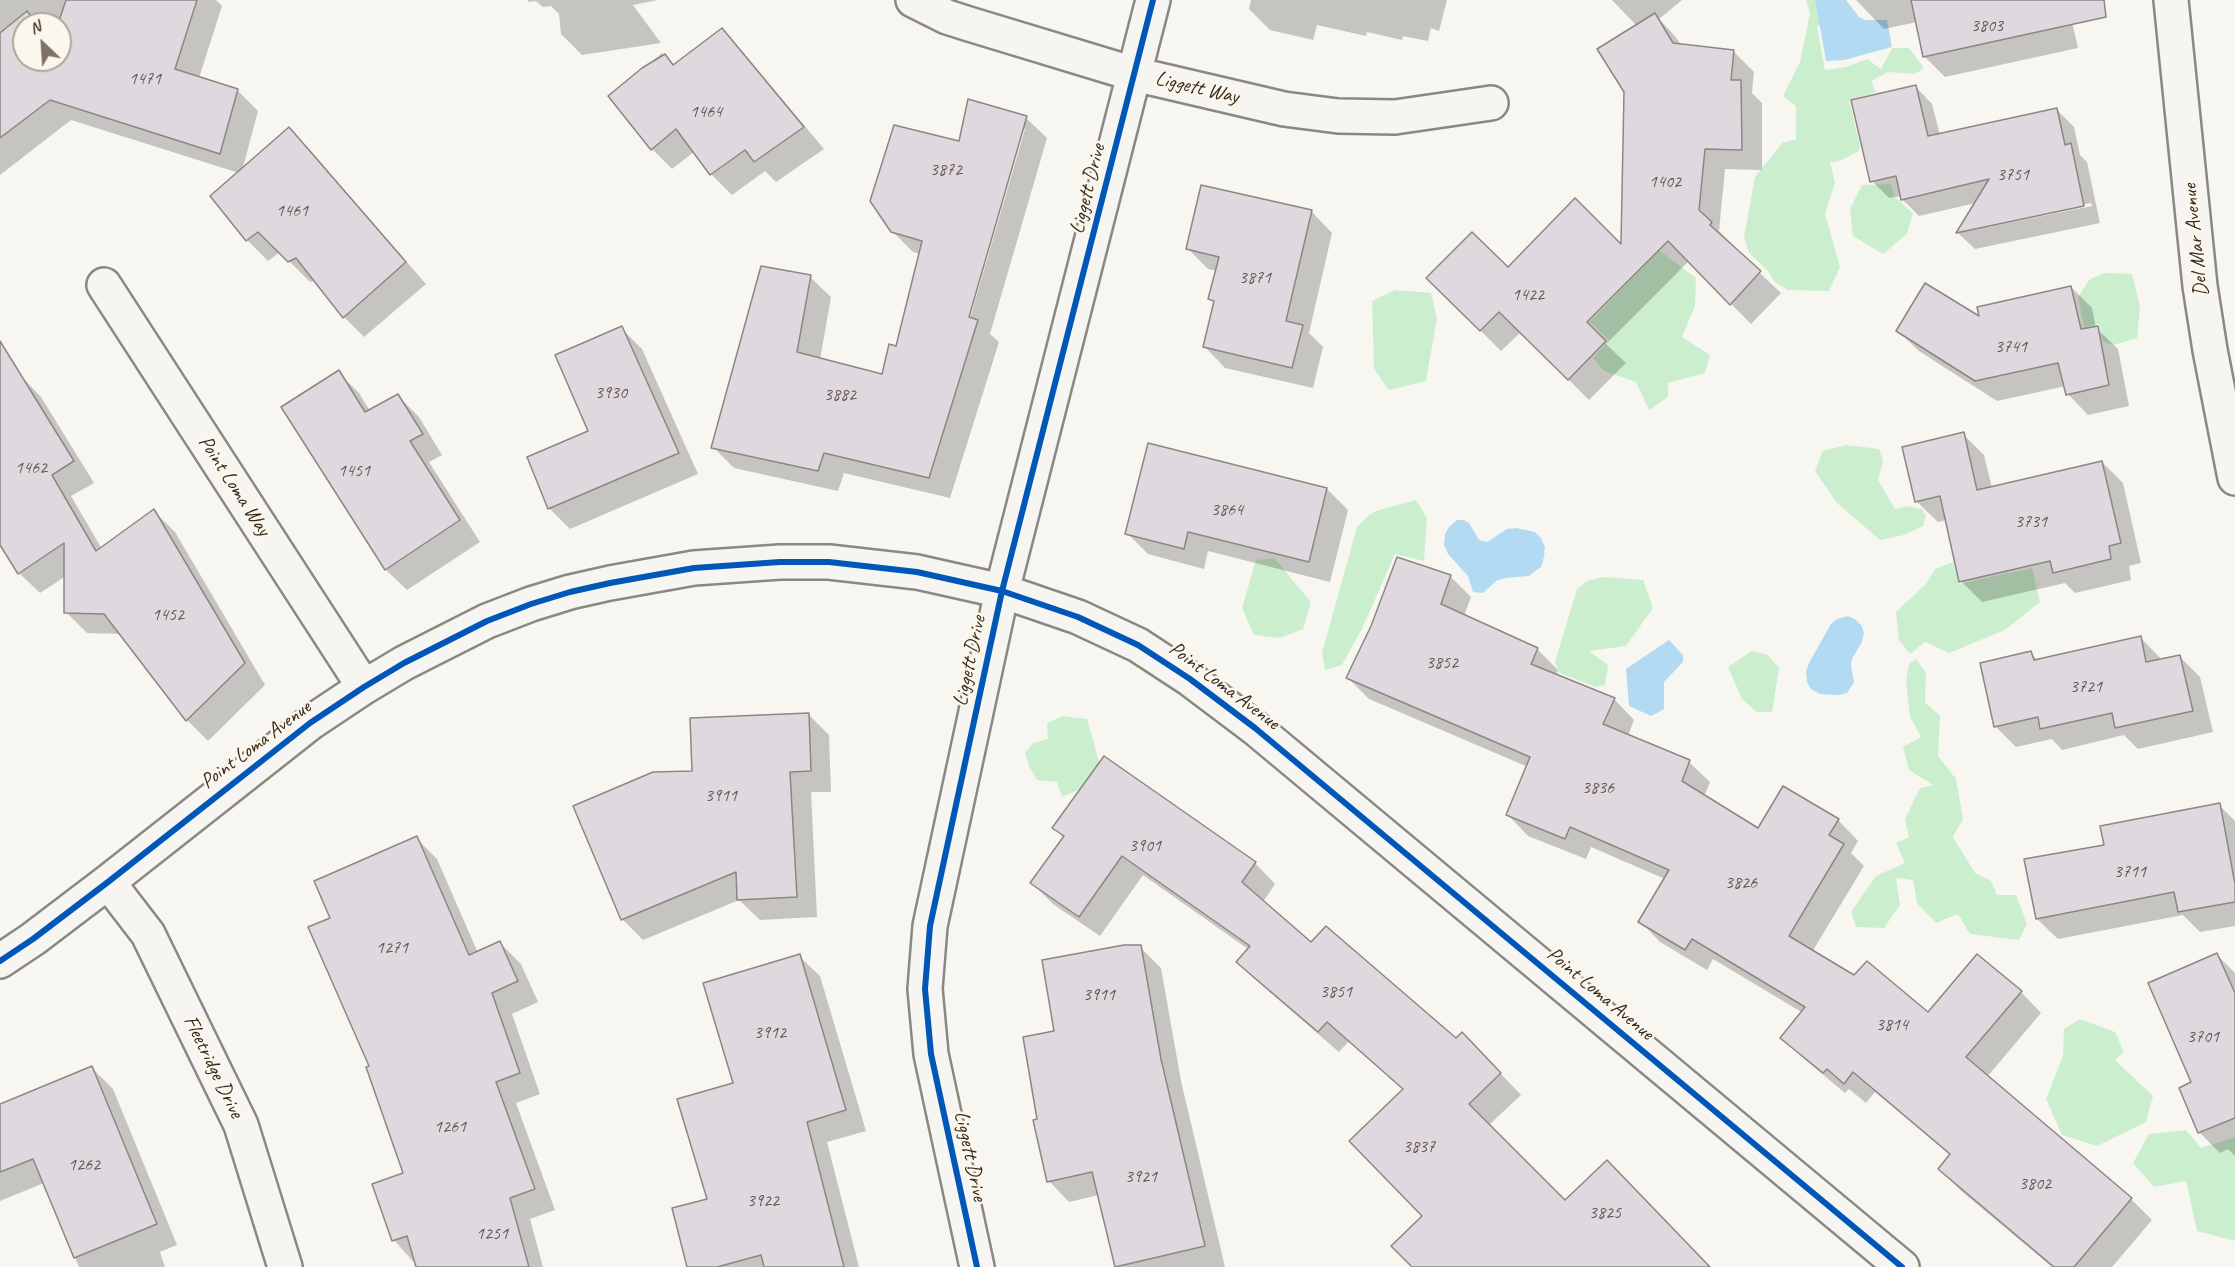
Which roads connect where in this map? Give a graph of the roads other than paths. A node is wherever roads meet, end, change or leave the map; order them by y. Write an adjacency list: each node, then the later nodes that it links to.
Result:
1 (913, 0): 4 (street, Liggett Way)
2 (1154, 0): 4 (street, Liggett Drive)
3 (2171, 0): 7 (street, Del Mar Avenue)
4 (1134, 74): 5 (street, Liggett Way); 8 (street, Liggett Drive)
5 (1491, 103)
6 (104, 285): 9 (street, Point Loma Way)
7 (2235, 478)
8 (1002, 591): 9 (street, Point Loma Avenue); 13 (street, Liggett Drive); 14 (street, Point Loma Avenue)
9 (364, 687): 10 (street, Point Loma Avenue)
10 (108, 882): 11 (street, Point Loma Avenue); 12 (street, Fleetridge Drive)
11 (0, 961)
12 (285, 1267)
13 (977, 1267)
14 (1902, 1267)

